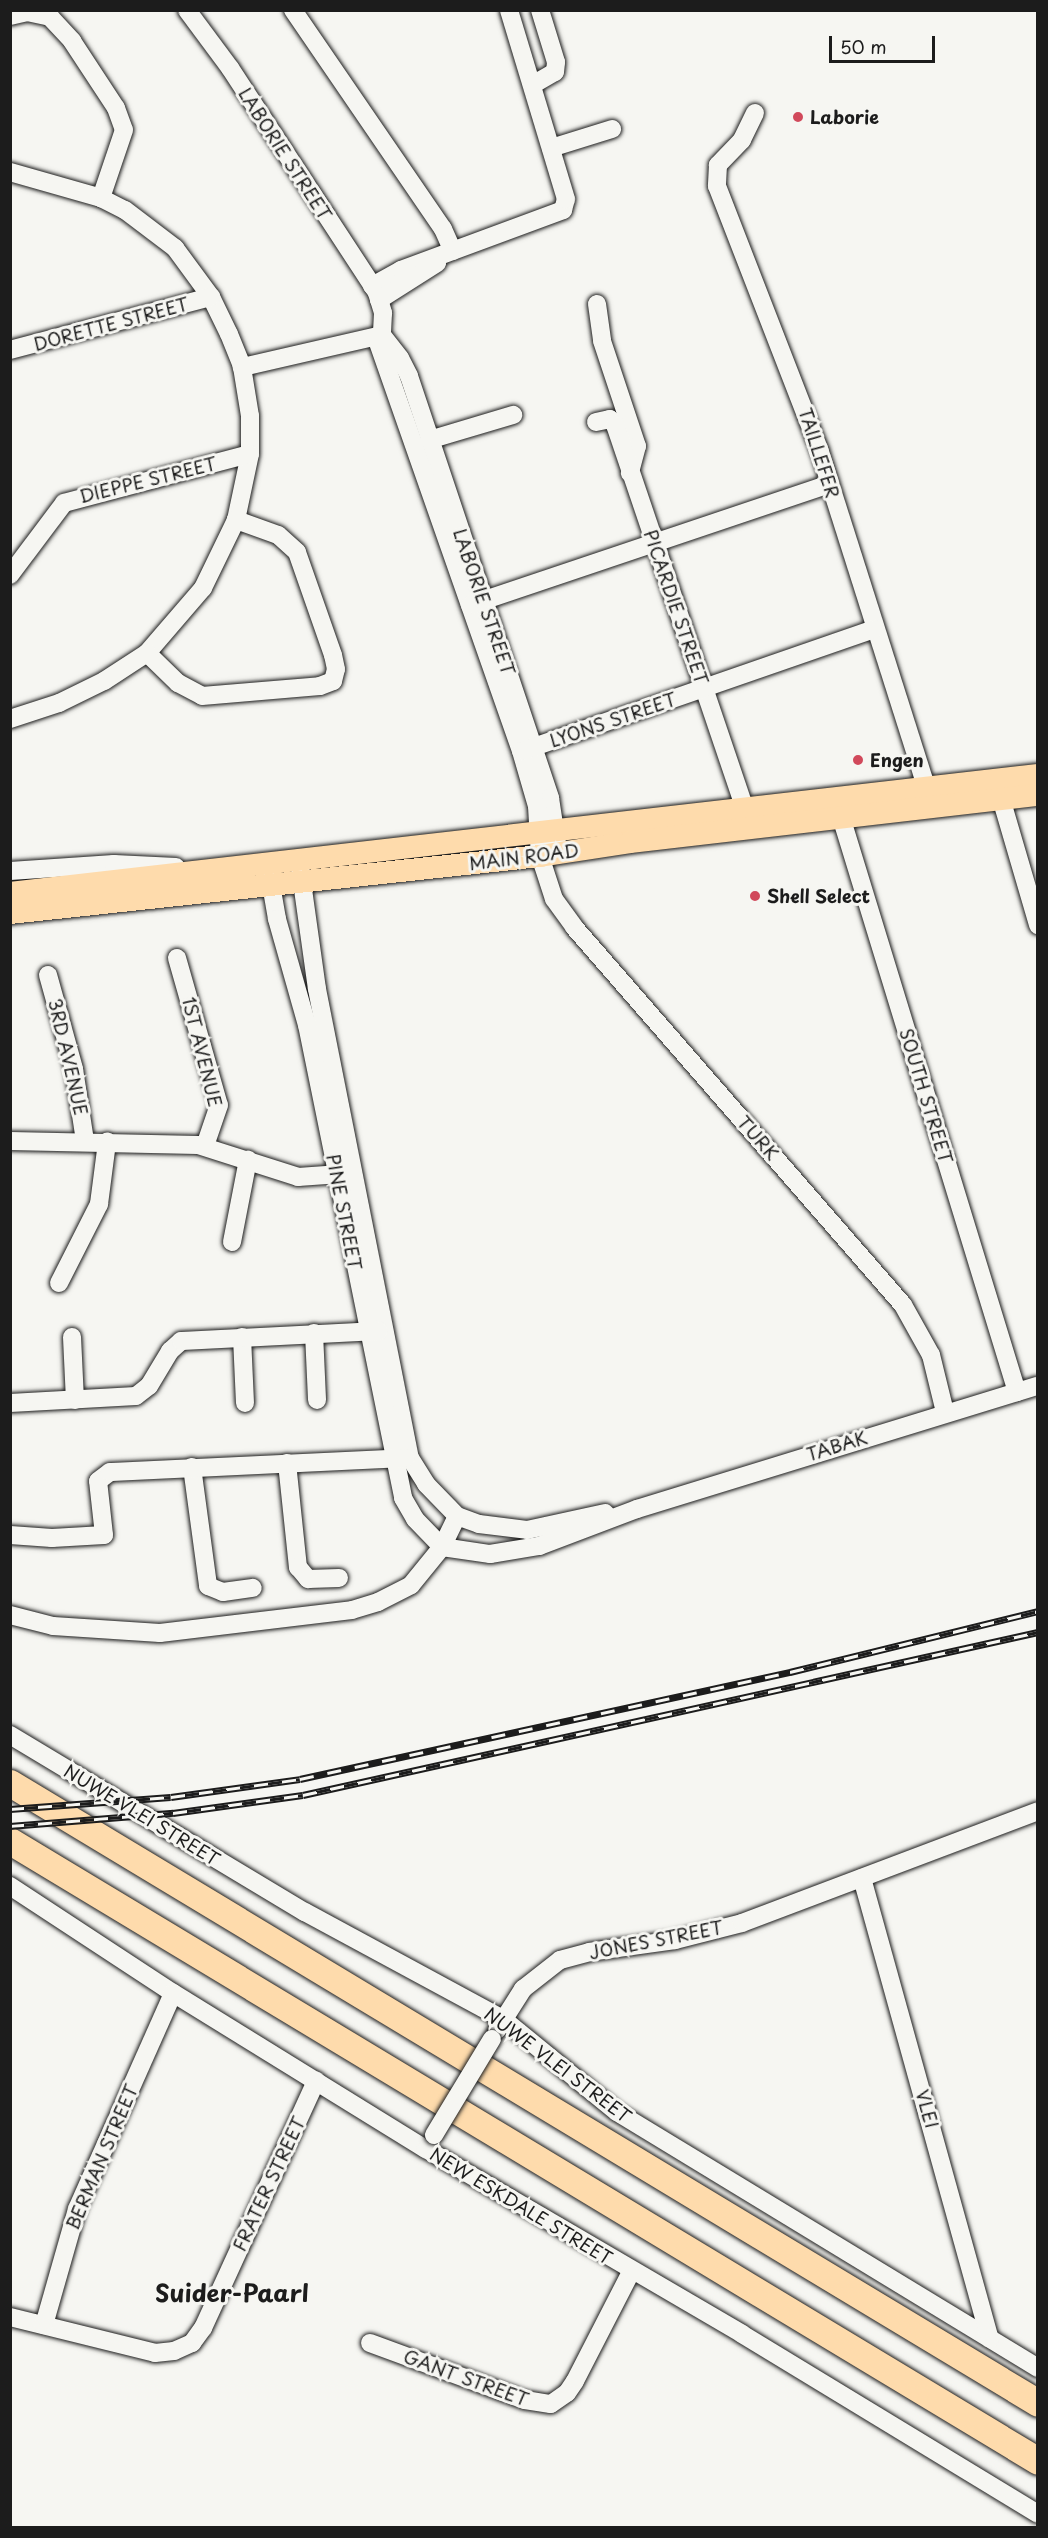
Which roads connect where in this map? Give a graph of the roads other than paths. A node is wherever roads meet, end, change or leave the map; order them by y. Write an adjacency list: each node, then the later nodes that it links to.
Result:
1 (187, 10): 13 (street, LABORIE STREET)
2 (293, 10): 12 (street)
3 (509, 10): 6 (street)
4 (540, 10): 6 (street)
5 (10, 16): 11 (street)
6 (534, 84): 9 (street)
7 (755, 113): 24 (street, TAILLEFER)
8 (612, 129): 9 (street)
9 (551, 148): 12 (street)
10 (10, 172): 11 (street)
11 (101, 198): 14 (street)
12 (453, 251): 13 (street)
13 (375, 293): 16 (street, LABORIE STREET)
14 (211, 297): 17 (street, DORETTE STREET); 18 (street)
15 (597, 304): 23 (street)
16 (379, 336): 18 (street); 21 (street, LABORIE STREET)
17 (10, 350)
18 (242, 367): 22 (street)
19 (513, 415): 21 (street)
20 (596, 422): 23 (street, PICARDIE STREET)
21 (426, 449): 28 (street, LABORIE STREET)
22 (250, 454): 25 (street); 27 (street, DIEPPE STREET)
23 (630, 474): 26 (street, PICARDIE STREET)
24 (830, 483): 26 (street); 29 (street, TAILLEFER)
25 (236, 520): 30 (street); 30 (street)
26 (653, 542): 28 (street); 31 (street, PICARDIE STREET)
27 (10, 575)
28 (476, 602): 33 (street, LABORIE STREET)
29 (875, 629): 31 (street, LYONS STREET); 37 (street, TAILLEFER)
30 (147, 653): 32 (street)
31 (704, 688): 33 (street, LYONS STREET); 39 (street, PICARDIE STREET)
32 (10, 719)
33 (528, 749): 40 (street, LABORIE STREET)
34 (1038, 775): 35 (main road, MAIN ROAD)
35 (998, 790): 36 (main road, MAIN ROAD); 37 (main road, MAIN ROAD); 47 (street)
36 (1038, 795)
37 (930, 798): 38 (main road, MAIN ROAD)
38 (839, 809): 39 (main road, MAIN ROAD); 40 (main road, MAIN ROAD); 63 (street, SOUTH STREET)
39 (745, 810): 40 (main road, MAIN ROAD)
40 (548, 851): 43 (main road, MAIN ROAD); 68 (street, TURK)
41 (213, 870): 42 (street, MAIN ROAD); 44 (main road, MAIN ROAD); 45 (main road, MAIN ROAD)
42 (10, 871)
43 (301, 872): 44 (main road, MAIN ROAD); 55 (street, PINE STREET)
44 (270, 876): 46 (main road, MAIN ROAD); 55 (street, PINE STREET)
45 (10, 893)
46 (10, 913)
47 (1038, 925)
48 (177, 958): 53 (street, 1ST AVENUE)
49 (48, 975): 51 (street, 3RD AVENUE)
50 (10, 1141): 51 (street)
51 (85, 1141): 52 (street)
52 (106, 1142): 53 (street); 57 (street)
53 (205, 1146): 54 (street)
54 (248, 1160): 55 (street); 56 (street)
55 (345, 1170): 58 (street, PINE STREET)
56 (232, 1242)
57 (59, 1283)
58 (375, 1331): 59 (street); 69 (street, PINE STREET)
59 (314, 1333): 61 (street); 65 (street)
60 (72, 1337): 64 (street)
61 (242, 1337): 64 (street); 67 (street)
62 (1038, 1386): 63 (street, TABAK)
63 (1017, 1392): 68 (street, TABAK)
64 (75, 1400): 66 (street)
65 (317, 1400)
66 (10, 1403)
67 (245, 1403)
68 (945, 1412): 72 (street, TABAK)
69 (402, 1459): 70 (street); 73 (street, PINE STREET); 75 (street, PINE STREET)
70 (287, 1463): 71 (street); 76 (street)
71 (192, 1467): 74 (street); 77 (street)
72 (636, 1509): 73 (street, TABAK); 75 (street, TABAK)
73 (457, 1516): 75 (street)
74 (10, 1535)
75 (442, 1547): 78 (street)
76 (339, 1578)
77 (254, 1588)
78 (10, 1615)
79 (10, 1735): 86 (street, NUWE VLEI STREET)
80 (10, 1783): 95 (highway)
81 (1038, 1811): 83 (street, JONES STREET)
82 (10, 1841): 96 (highway)
83 (862, 1878): 86 (street, JONES STREET); 92 (street, VLEI)
84 (14, 1895): 85 (street, NEW ESKDALE STREET)
85 (173, 1993): 87 (street, NEW ESKDALE STREET); 91 (street, BERMAN STREET)
86 (503, 2019): 88 (street, JONES STREET, bridge); 92 (street, NUWE VLEI STREET)
87 (316, 2081): 88 (street, NEW ESKDALE STREET); 91 (street, FRATER STREET)
88 (430, 2142): 89 (street, NEW ESKDALE STREET)
89 (631, 2272): 93 (street, GANT STREET); 97 (street, NEW ESKDALE STREET)
90 (10, 2317): 91 (street, FRATER STREET)
91 (44, 2325)
92 (990, 2339): 94 (street, NUWE VLEI STREET)
93 (370, 2343)
94 (1038, 2368)
95 (1038, 2403)
96 (1038, 2461)
97 (1038, 2514)

